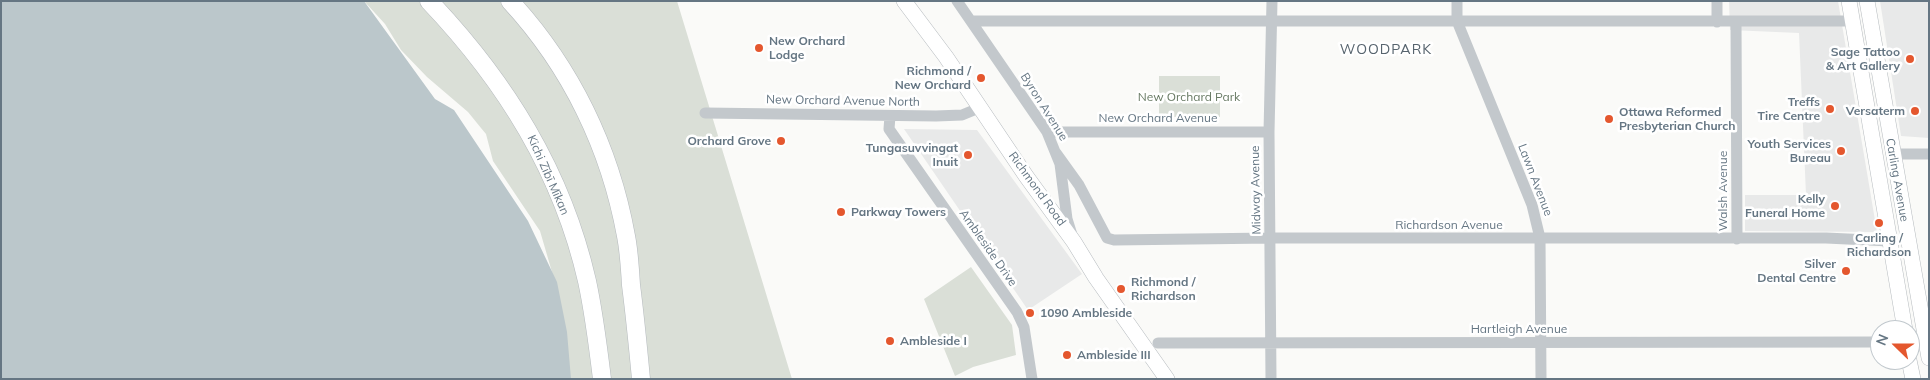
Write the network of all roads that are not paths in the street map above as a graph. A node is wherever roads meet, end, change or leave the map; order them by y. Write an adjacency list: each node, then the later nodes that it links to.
1 (429, 1): 35 (highway, Kichi Zībī Mīkan)
2 (510, 1): 36 (highway)
3 (904, 1): 16 (main road, Richmond Road)
4 (957, 1): 13 (street, Byron Avenue)
5 (1272, 1): 10 (street, Midway Avenue)
6 (1457, 1): 11 (street, Lawn Avenue)
7 (1717, 1): 14 (street)
8 (1849, 1): 12 (main road, Carling Avenue)
9 (1867, 1): 22 (main road, Carling Avenue)
10 (1272, 20): 11 (street); 13 (street); 20 (street, Midway Avenue)
11 (1457, 20): 14 (street); 25 (street, Lawn Avenue)
12 (1852, 21): 15 (street); 27 (main road, Carling Avenue)
13 (971, 22): 19 (street, Byron Avenue)
14 (1717, 22): 15 (street)
15 (1736, 22): 26 (street, Walsh Avenue)
16 (979, 108): 18 (street, New Orchard Avenue North); 28 (main road, Richmond Road)
17 (705, 113): 18 (street, New Orchard Avenue North)
18 (890, 116): 37 (street, Ambleside Drive)
19 (1047, 132): 20 (street, New Orchard Avenue); 21 (street, Byron Avenue)
20 (1269, 132): 24 (street, Midway Avenue)
21 (1056, 153): 24 (street, Richardson Avenue); 28 (street, Byron Avenue)
22 (1893, 154): 23 (street); 34 (main road, Carling Avenue)
23 (1929, 154)
24 (1271, 238): 25 (street, Richardson Avenue); 32 (street, Midway Avenue)
25 (1540, 238): 26 (street, Richardson Avenue); 33 (street, Lawn Avenue)
26 (1737, 239): 27 (street, Richardson Avenue)
27 (1890, 241): 29 (main road, Carling Avenue)
28 (1074, 242): 38 (main road, Richmond Road)
29 (1902, 320)
30 (1870, 342): 33 (street, Hartleigh Avenue)
31 (1158, 343): 32 (street, Hartleigh Avenue)
32 (1271, 343): 33 (street, Hartleigh Avenue); 39 (street, Midway Avenue)
33 (1541, 343): 40 (street, Lawn Avenue)
34 (1929, 358)
35 (602, 379)
36 (641, 379)
37 (1032, 379)
38 (1167, 379)
39 (1271, 379)
40 (1540, 379)

